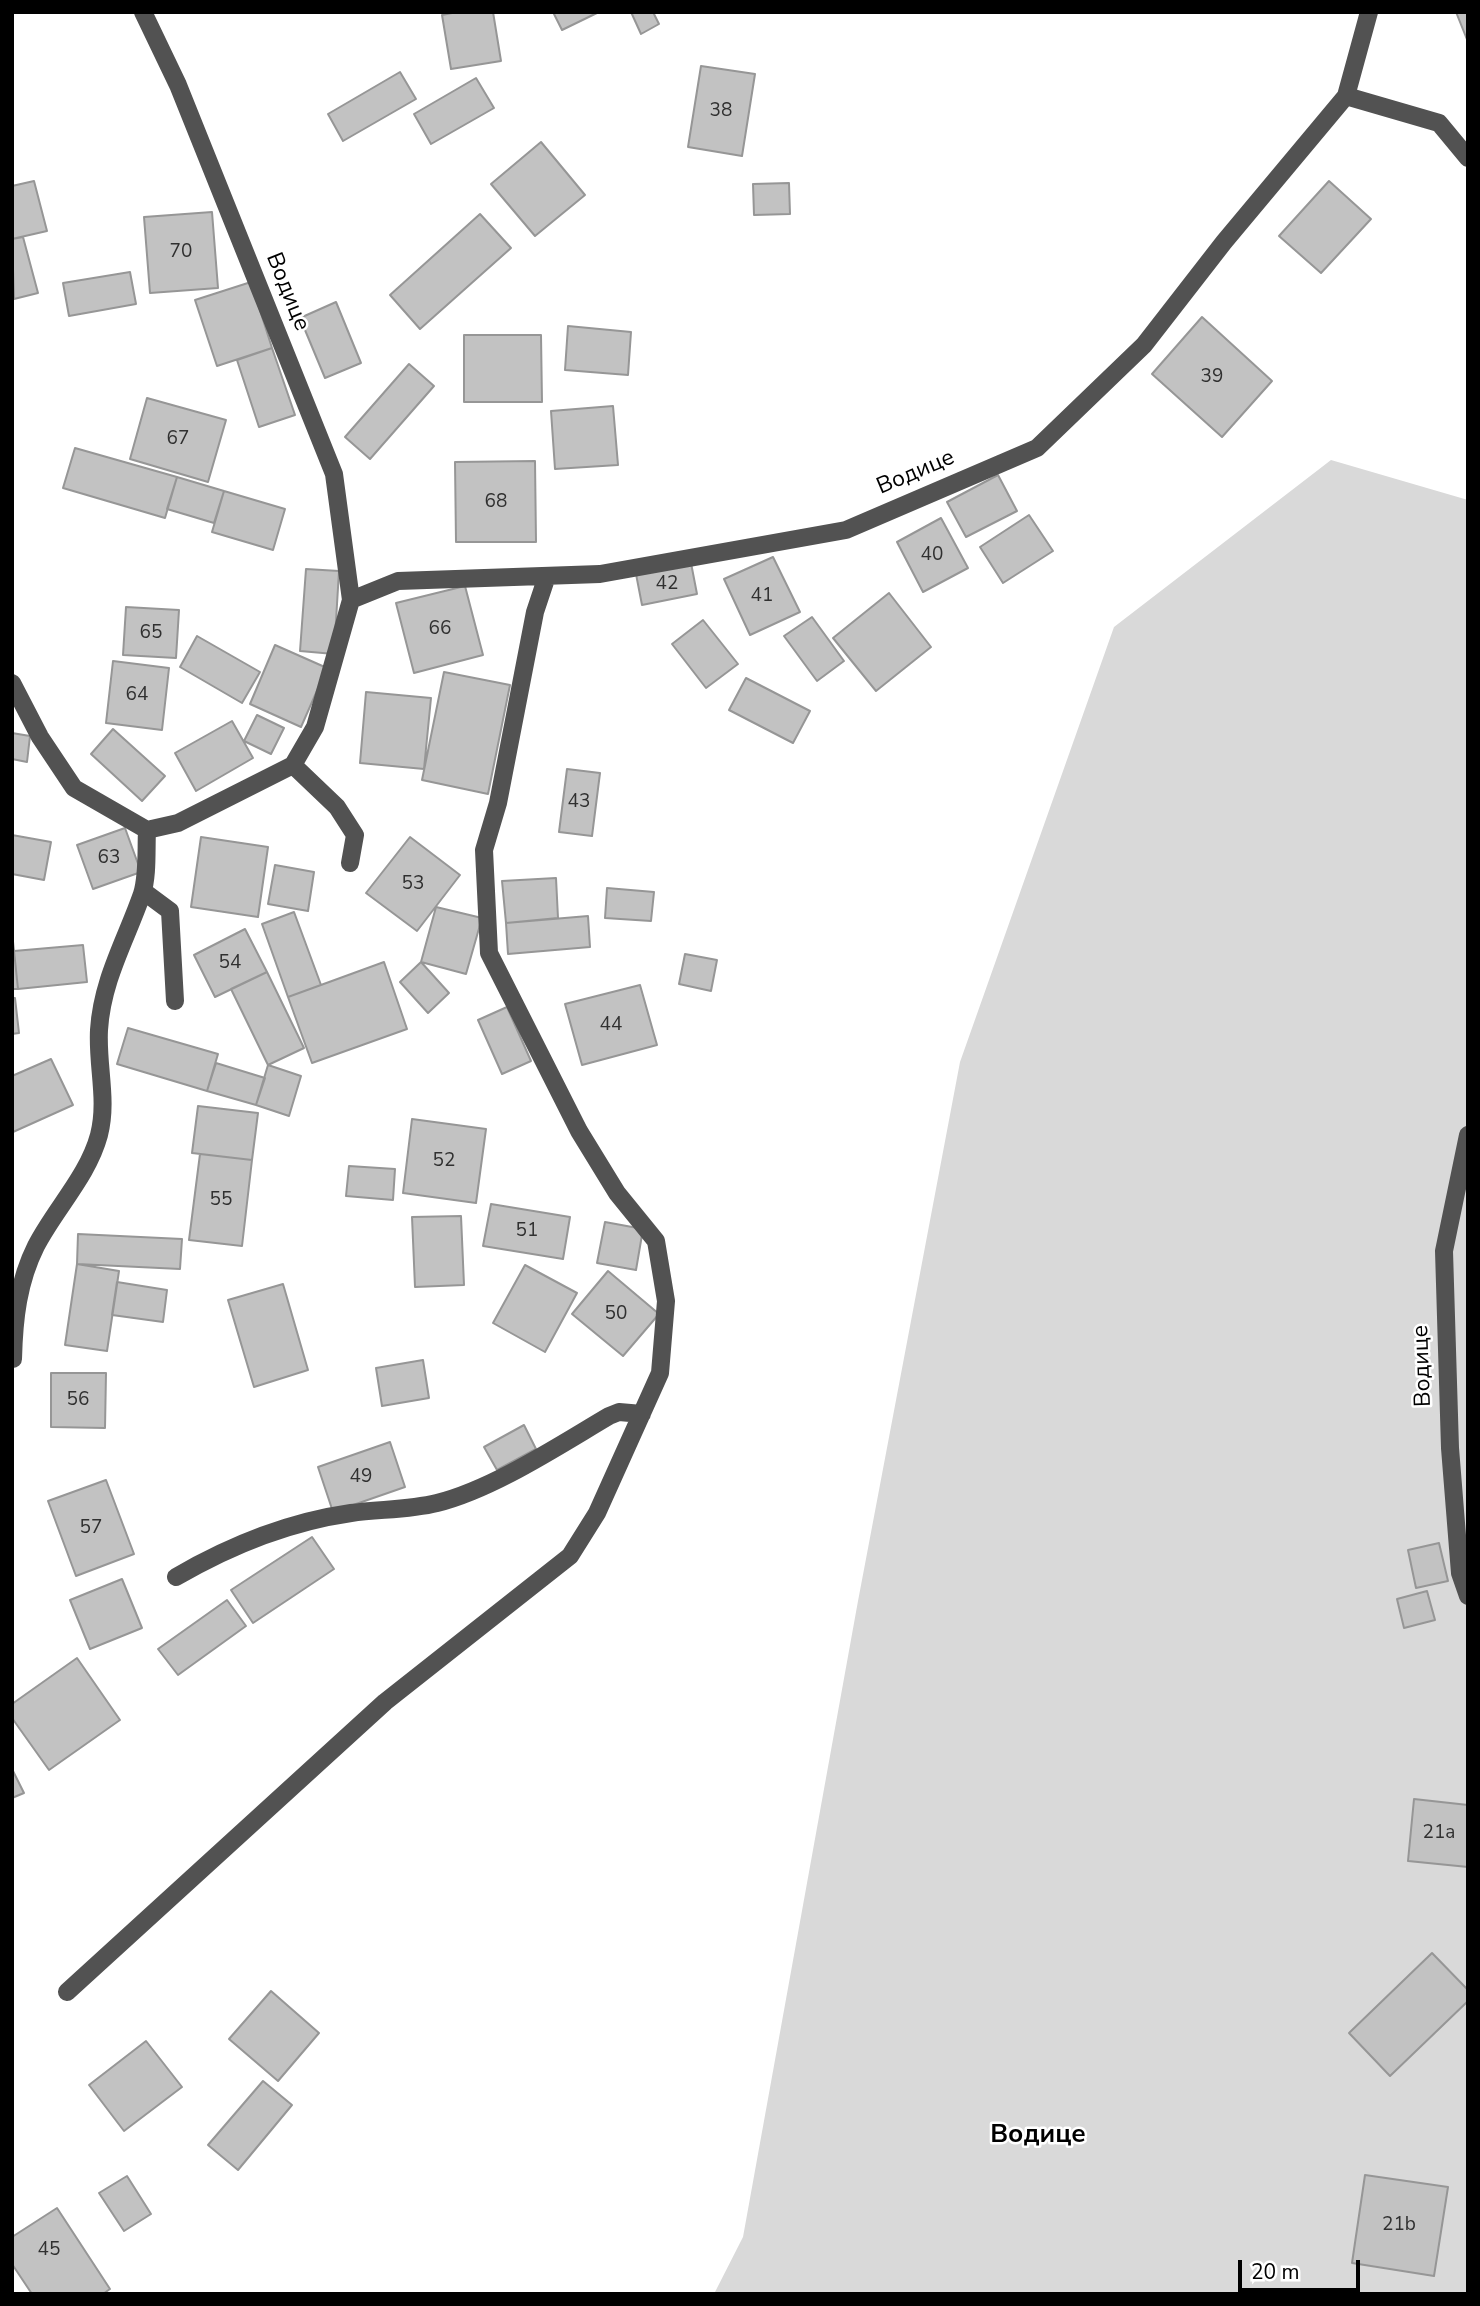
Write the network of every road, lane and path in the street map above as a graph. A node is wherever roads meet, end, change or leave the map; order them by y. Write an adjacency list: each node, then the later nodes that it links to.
1 (143, 12): 6 (street, Водице)
2 (1370, 12): 3 (street, Водице)
3 (1346, 96): 4 (street); 5 (street, Водице)
4 (1468, 158)
5 (547, 576): 6 (street, Водице); 15 (street)
6 (351, 600): 8 (street, Водице)
7 (12, 683): 9 (street)
8 (293, 765): 9 (street); 10 (street)
9 (147, 830): 11 (street)
10 (350, 863)
11 (143, 891): 12 (street); 14 (street)
12 (175, 1001)
13 (1468, 1135): 17 (street, Водице)
14 (13, 1359)
15 (642, 1414): 16 (street); 18 (street)
16 (176, 1577)
17 (1468, 1596)
18 (66, 1992)

